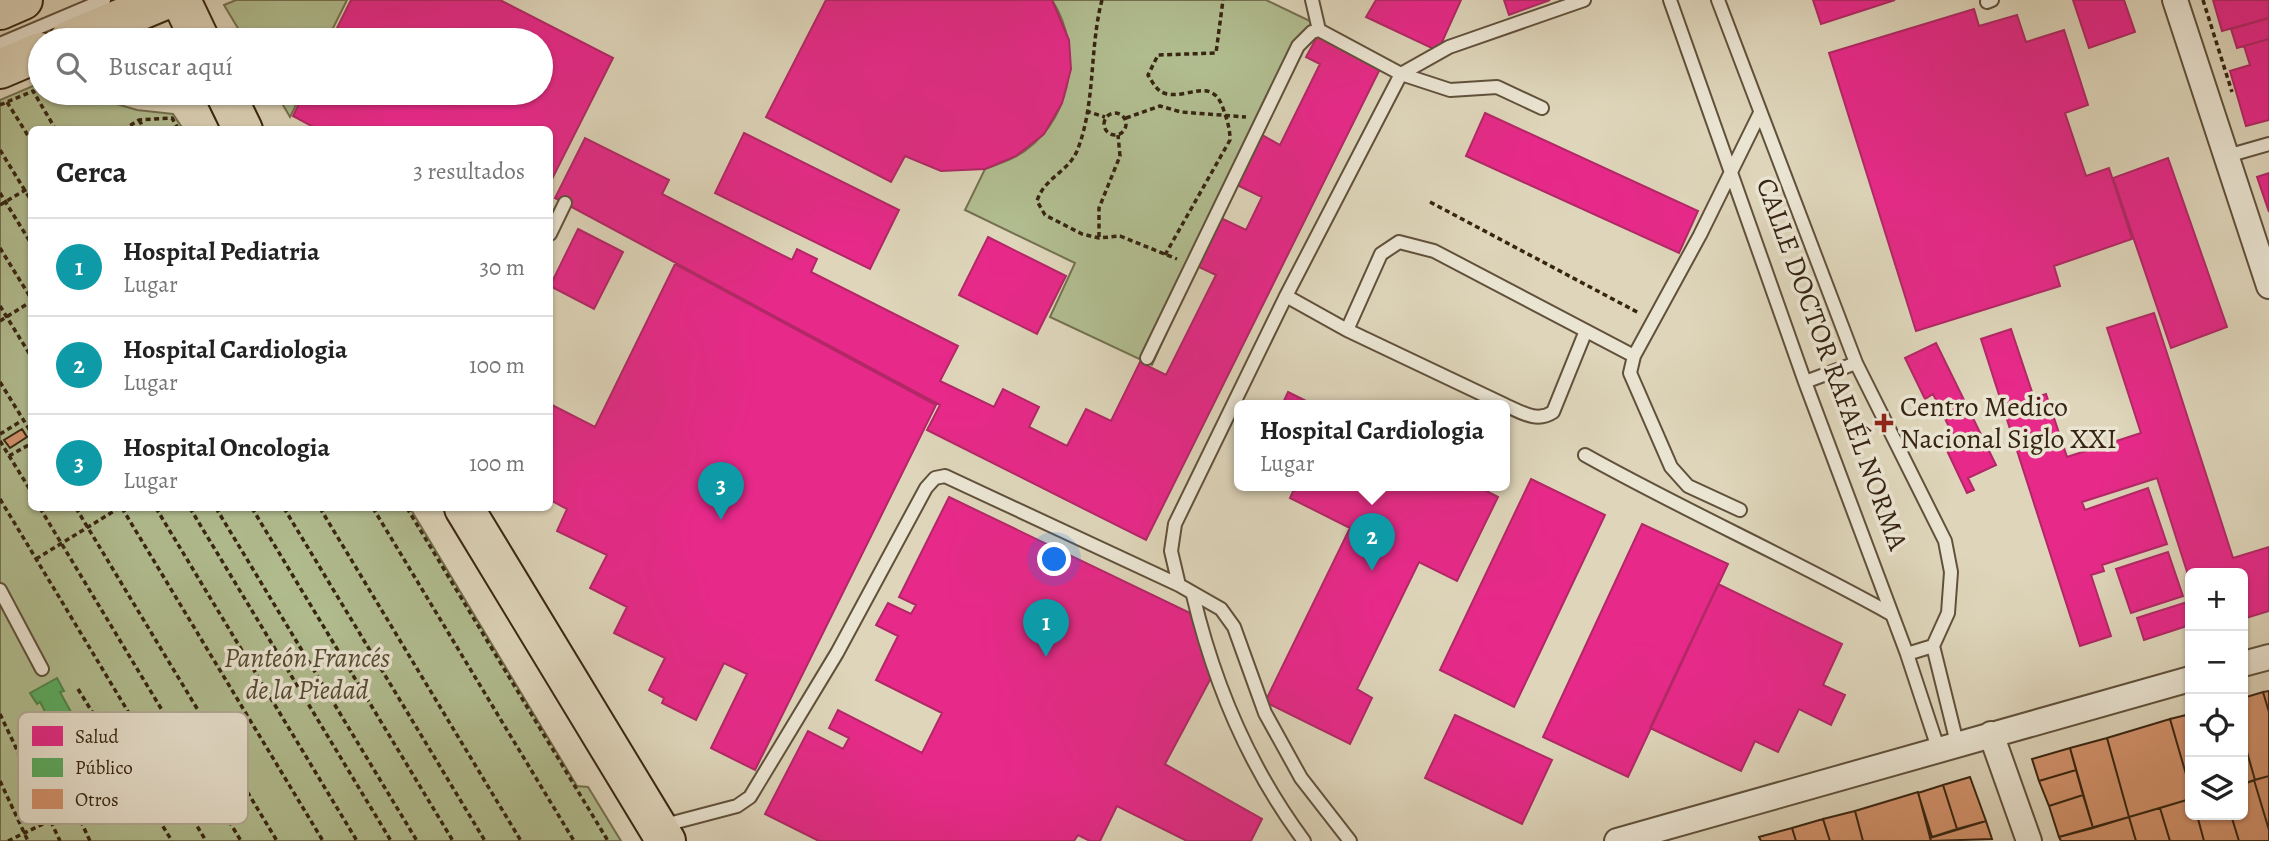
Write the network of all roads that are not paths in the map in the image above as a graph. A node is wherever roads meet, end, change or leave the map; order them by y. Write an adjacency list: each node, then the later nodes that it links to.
1 (23, 0): 10 (main road)
2 (104, 0): 11 (lane)
3 (165, 0): 12 (main road)
4 (181, 0): 13 (main road)
5 (1312, 0): 14 (lane)
6 (1584, 0): 18 (lane)
7 (1670, 0): 26 (lane, CALLE DOCTOR RAFAÉL NORMA)
8 (1718, 0): 22 (lane)
9 (2175, 0): 25 (street)
10 (0, 10)
11 (38, 28)
12 (98, 28)
13 (194, 28)
14 (1319, 30): 18 (lane); 34 (lane)
15 (28, 32): 16 (lane)
16 (0, 44)
17 (28, 63): 19 (main road)
18 (1401, 74): 21 (lane); 30 (lane)
19 (4, 86)
20 (231, 105): 23 (main road)
21 (1542, 108)
22 (1760, 113): 26 (lane); 35 (lane)
23 (241, 126)
24 (2269, 144): 25 (lane)
25 (2227, 156): 29 (street)
26 (1730, 170): 33 (lane); 36 (lane, CALLE DOCTOR RAFAÉL NORMA)
27 (565, 203): 28 (lane)
28 (553, 228)
29 (2269, 286)
30 (1286, 296): 31 (lane); 37 (lane)
31 (1347, 330): 32 (lane); 38 (lane)
32 (1585, 333): 33 (lane); 40 (lane)
33 (1634, 356): 42 (lane)
34 (1147, 358)
35 (1856, 363): 36 (lane); 50 (lane)
36 (1805, 382): 49 (lane, CALLE DOCTOR RAFAÉL NORMA)
37 (1235, 400)
38 (1494, 400)
39 (1234, 403): 46 (lane)
40 (1510, 407)
41 (1585, 455): 43 (lane)
42 (1688, 486): 43 (lane); 44 (lane)
43 (1679, 505): 49 (lane)
44 (1740, 510)
45 (466, 511): 58 (main road)
46 (1179, 585): 48 (lane); 58 (lane)
47 (0, 590): 54 (lane)
48 (1193, 595): 59 (lane); 60 (lane)
49 (1891, 614): 51 (lane, CALLE DOCTOR RAFAÉL NORMA)
50 (1933, 646): 51 (lane); 57 (lane)
51 (1907, 654): 57 (lane, CALLE DOCTOR RAFAÉL NORMA)
52 (2269, 657): 53 (street)
53 (2248, 663)
54 (42, 669)
55 (2185, 680): 56 (street)
56 (1991, 734): 57 (street); 62 (street)
57 (1948, 746): 61 (street)
58 (662, 834)
59 (1304, 841)
60 (1350, 841)
61 (1617, 841)
62 (2029, 841)

